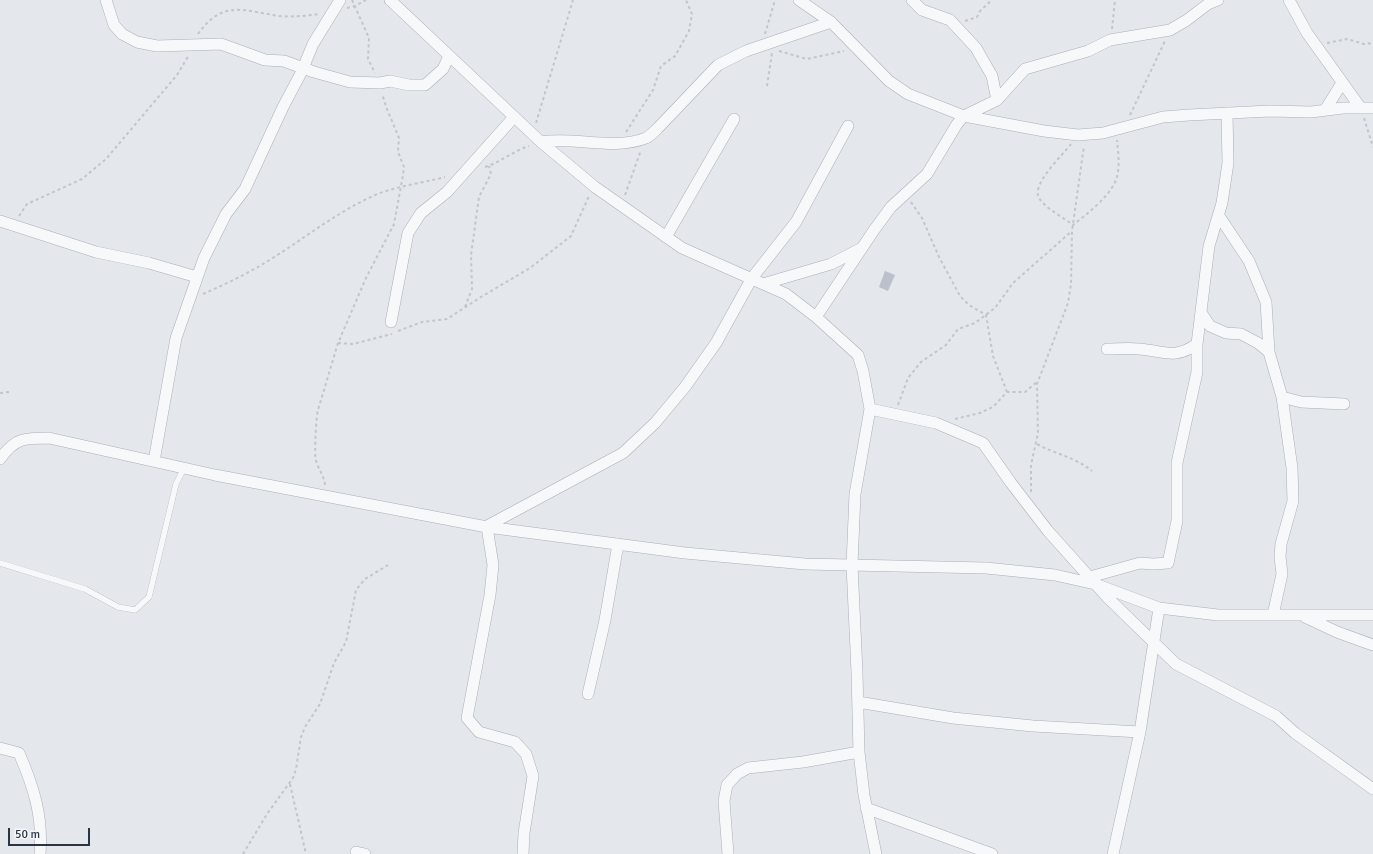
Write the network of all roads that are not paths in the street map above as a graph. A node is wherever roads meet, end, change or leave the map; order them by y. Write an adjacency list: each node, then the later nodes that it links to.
1 (106, 0): 10 (street)
2 (340, 0): 10 (street)
3 (390, 0): 9 (street)
4 (799, 0): 8 (street)
5 (912, 0): 12 (street)
6 (1218, 0): 12 (street)
7 (1289, 0): 11 (street)
8 (831, 22): 17 (street); 21 (street)
9 (449, 56): 10 (street); 18 (street)
10 (303, 68): 26 (street)
11 (1342, 82): 13 (street); 15 (street)
12 (997, 100): 17 (street)
13 (1360, 107): 14 (street); 15 (street)
14 (1373, 108)
15 (1325, 110): 16 (street)
16 (1227, 113): 17 (street); 22 (street)
17 (964, 116): 25 (street)
18 (514, 117): 21 (street); 31 (street)
19 (734, 119): 24 (street)
20 (848, 126): 27 (street)
21 (538, 139): 24 (street)
22 (1218, 216): 29 (street); 34 (street)
23 (0, 221): 26 (street)
24 (666, 238): 27 (street)
25 (860, 248): 28 (street); 30 (street)
26 (197, 277): 39 (street)
27 (752, 278): 28 (street); 41 (street)
28 (763, 284): 30 (street)
29 (1202, 314): 32 (street); 34 (street)
30 (816, 317): 37 (street)
31 (391, 322)
32 (1197, 344): 33 (street); 45 (street)
33 (1107, 349)
34 (1269, 352): 35 (street)
35 (1282, 397): 36 (street); 47 (street)
36 (1344, 404)
37 (870, 409): 44 (street); 45 (street)
38 (0, 459): 39 (street)
39 (154, 461): 40 (street)
40 (184, 468): 41 (street); 43 (lane)
41 (487, 527): 42 (street); 60 (street)
42 (618, 544): 44 (street); 52 (street)
43 (0, 563)
44 (852, 565): 45 (street); 53 (street)
45 (1092, 580): 46 (street); 50 (street)
46 (1158, 608): 47 (street); 50 (street)
47 (1273, 615): 48 (street)
48 (1300, 615): 49 (street); 51 (street)
49 (1373, 615)
50 (1154, 642): 54 (street); 57 (street)
51 (1373, 645)
52 (588, 694)
53 (858, 702): 54 (street); 56 (street)
54 (1140, 732): 64 (street)
55 (0, 748): 59 (street)
56 (859, 752): 58 (street); 61 (street)
57 (1373, 789)
58 (866, 808): 62 (street); 63 (street)
59 (40, 854)
60 (523, 854)
61 (728, 854)
62 (876, 854)
63 (992, 854)
64 (1113, 854)

